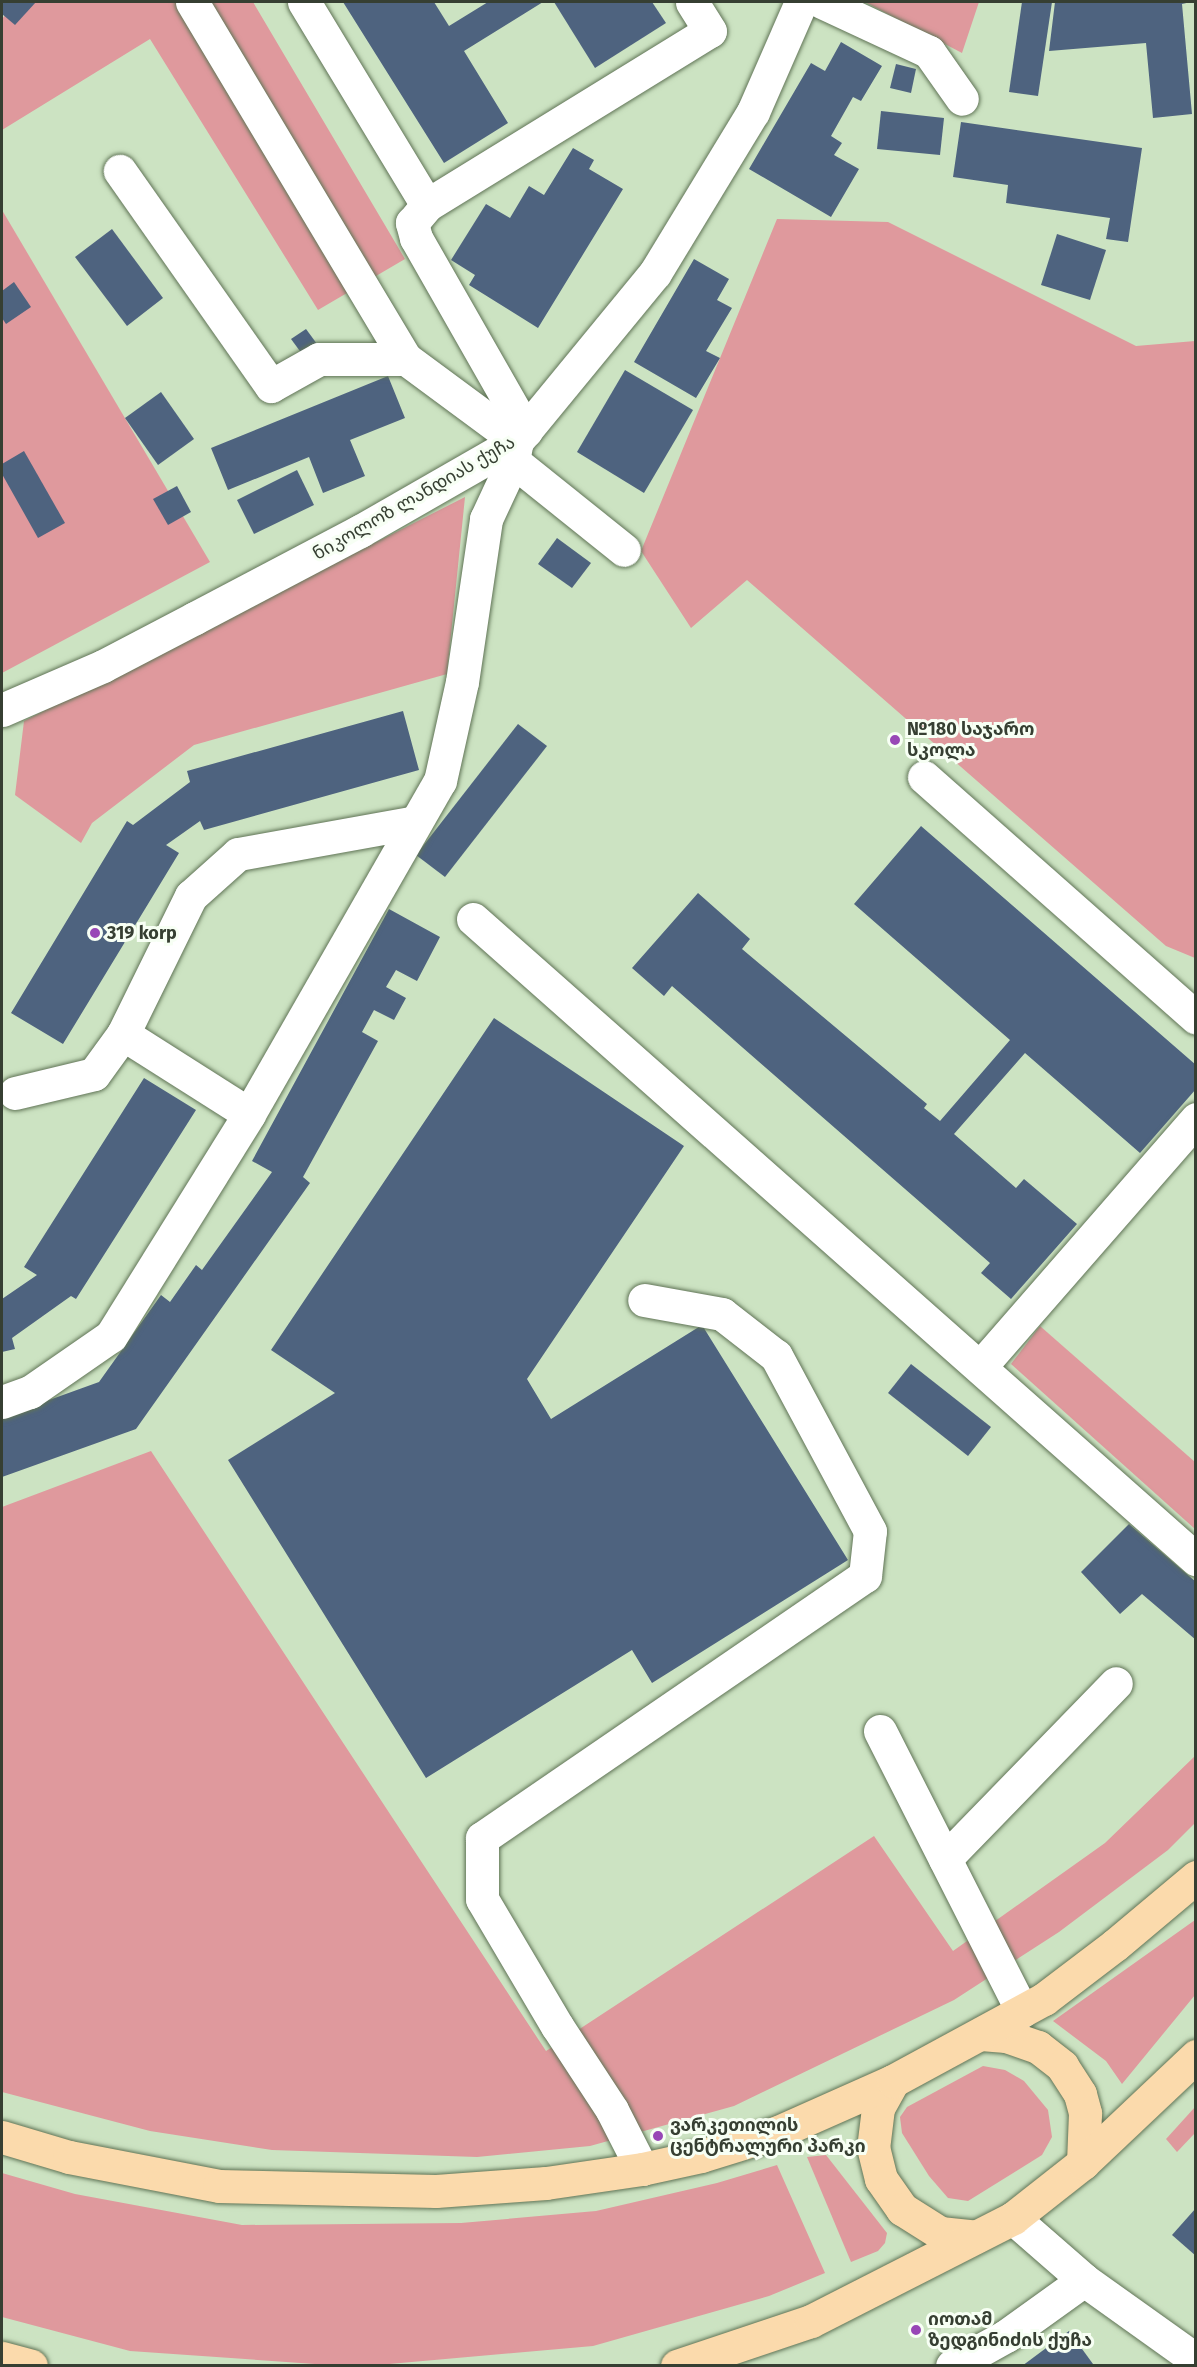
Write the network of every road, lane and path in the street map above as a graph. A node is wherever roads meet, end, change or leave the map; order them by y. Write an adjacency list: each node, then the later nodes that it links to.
1 (192, 2): 9 (street)
2 (304, 2): 8 (street)
3 (692, 2): 8 (street)
4 (801, 2): 10 (street, ნიკოლოზ ლანდიას ქუჩა)
5 (822, 2): 6 (street)
6 (962, 99)
7 (120, 171): 9 (street)
8 (427, 205): 10 (street)
9 (406, 359): 10 (street)
10 (519, 444): 11 (street); 12 (street, ნიკოლოზ ლანდიას ქუჩა); 14 (street)
11 (624, 550)
12 (2, 710)
13 (924, 777): 16 (street)
14 (415, 822): 17 (street); 19 (street)
15 (473, 919): 22 (street)
16 (1196, 1018)
17 (123, 1034): 18 (street); 19 (street)
18 (6, 1095)
19 (249, 1114): 23 (street)
20 (1196, 1119): 22 (street)
21 (644, 1300): 35 (street)
22 (980, 1367): 24 (street)
23 (2, 1402)
24 (1196, 1559)
25 (1116, 1683): 27 (street)
26 (880, 1731): 27 (street)
27 (945, 1859): 29 (street)
28 (1196, 1877): 29 (main road)
29 (1022, 2011): 30 (main road)
30 (981, 2034): 32 (main road); 34 (main road)
31 (1196, 2056): 34 (main road)
32 (893, 2080): 35 (main road); 37 (main road)
33 (2, 2137): 35 (main road)
34 (1083, 2163): 36 (main road)
35 (642, 2169)
36 (1013, 2218): 37 (main road); 38 (street)
37 (976, 2237): 42 (main road)
38 (1084, 2280): 40 (street); 43 (street)
39 (2, 2358): 41 (main road)
40 (1191, 2361)
41 (31, 2366)
42 (677, 2366)
43 (952, 2366)

